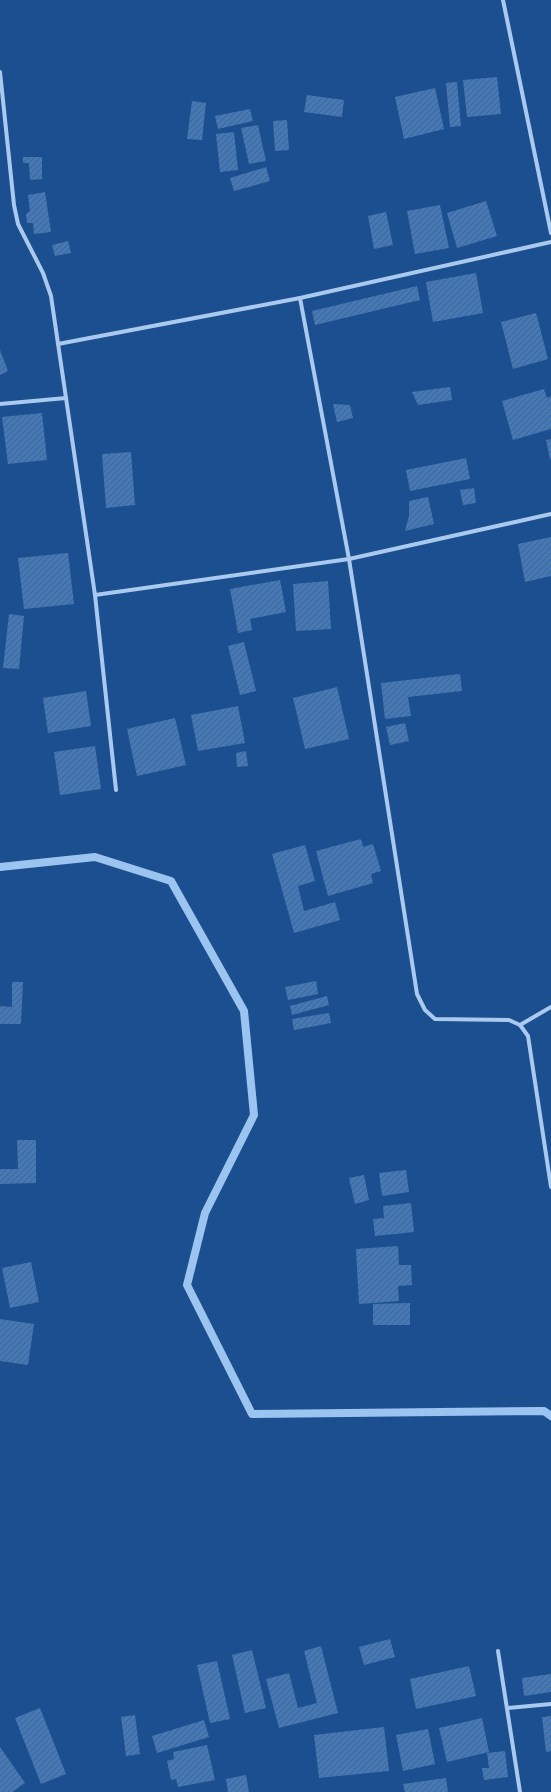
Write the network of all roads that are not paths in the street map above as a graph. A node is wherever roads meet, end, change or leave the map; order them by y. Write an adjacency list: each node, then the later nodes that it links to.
1 (503, 0): 3 (street)
2 (0, 72): 6 (street)
3 (551, 233)
4 (551, 242): 5 (street)
5 (300, 298): 6 (street); 10 (street)
6 (58, 344): 7 (street)
7 (66, 398): 8 (street); 11 (street)
8 (0, 404)
9 (551, 514): 10 (street)
10 (349, 559): 11 (street); 14 (street)
11 (95, 596): 12 (street)
12 (116, 790)
13 (551, 1007): 14 (street)
14 (520, 1025): 15 (street)
15 (551, 1187)
16 (498, 1651): 18 (street)
17 (551, 1704): 18 (street)
18 (507, 1708): 19 (street)
19 (520, 1792)

